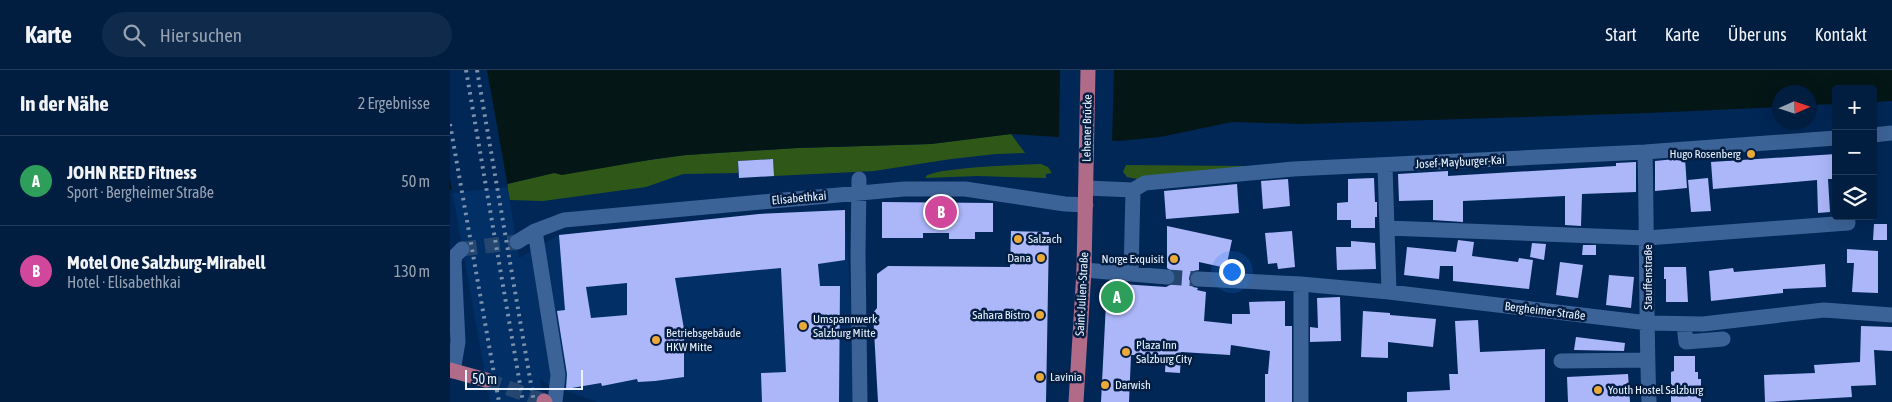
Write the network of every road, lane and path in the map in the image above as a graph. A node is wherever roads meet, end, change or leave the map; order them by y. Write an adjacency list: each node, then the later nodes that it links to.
1 (1088, 70): 8 (main road, Lehener Brücke)
2 (1892, 133): 3 (street)
3 (1877, 135)
4 (1832, 138): 5 (street, Josef-Mayburger-Kai)
5 (1644, 152): 6 (street, Josef-Mayburger-Kai); 14 (street, Stauffenstraße)
6 (1385, 166): 9 (street, Josef-Mayburger-Kai); 12 (street)
7 (859, 186): 10 (street, Elisabethkai); 13 (street, Elisabethkai); 32 (street)
8 (1086, 187): 9 (street, Josef-Mayburger-Kai); 10 (main road, Saint-Julien-Straße)
9 (1132, 190): 18 (street)
10 (1086, 205): 17 (main road, Saint-Julien-Straße)
11 (1848, 223): 14 (street)
12 (1387, 228): 14 (street); 22 (street)
13 (535, 231): 15 (street, Elisabethkai); 31 (street)
14 (1648, 238): 24 (street, Stauffenstraße)
15 (517, 242)
16 (457, 248): 29 (street)
17 (1084, 270): 18 (street); 33 (main road, Saint-Julien-Straße)
18 (1132, 274): 19 (street)
19 (1167, 277)
20 (1198, 278): 21 (street, Bergheimer Straße)
21 (1301, 284): 22 (street, Bergheimer Straße); 34 (street)
22 (1389, 292): 24 (street, Bergheimer Straße)
23 (1892, 315): 25 (street, Bergheimer Straße)
24 (1648, 324): 25 (street, Bergheimer Straße); 27 (street, Stauffenstraße)
25 (1684, 325): 26 (street)
26 (1723, 339)
27 (1647, 360): 28 (street); 35 (street, Stauffenstraße)
28 (1561, 361)
29 (452, 370): 30 (main road)
30 (486, 380)
31 (554, 402)
32 (860, 402)
33 (1076, 402)
34 (1301, 402)
35 (1649, 402)

